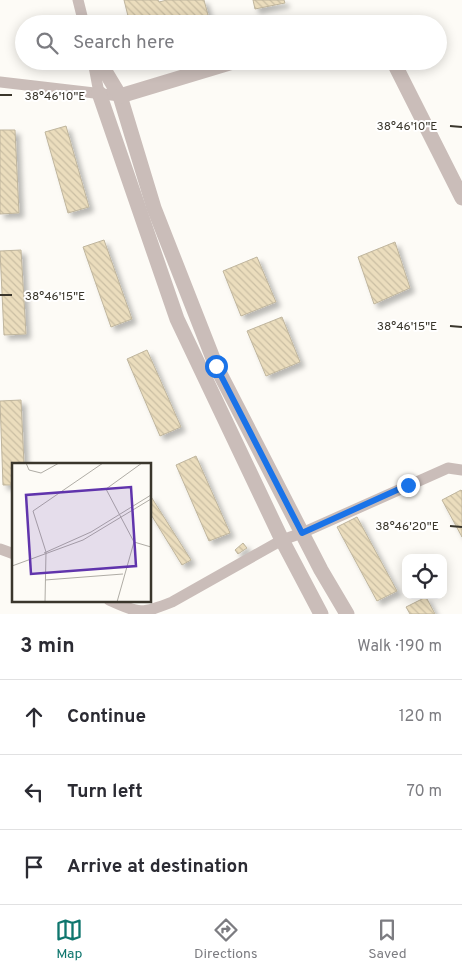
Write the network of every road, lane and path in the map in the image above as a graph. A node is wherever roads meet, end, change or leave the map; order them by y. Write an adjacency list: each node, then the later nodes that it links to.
1 (78, 0): 2 (street)
2 (82, 15)
3 (95, 70): 8 (street)
4 (104, 70): 9 (street)
5 (206, 70): 9 (street)
6 (398, 70): 10 (street)
7 (0, 82): 8 (street)
8 (99, 93): 9 (street); 13 (street)
9 (120, 96): 12 (street)
10 (462, 198)
11 (462, 470): 12 (street)
12 (302, 533): 13 (street); 19 (street)
13 (282, 540): 17 (street); 18 (street)
14 (0, 549): 15 (street)
15 (12, 553)
16 (114, 602): 17 (street)
17 (142, 613)
18 (321, 614)
19 (347, 614)

